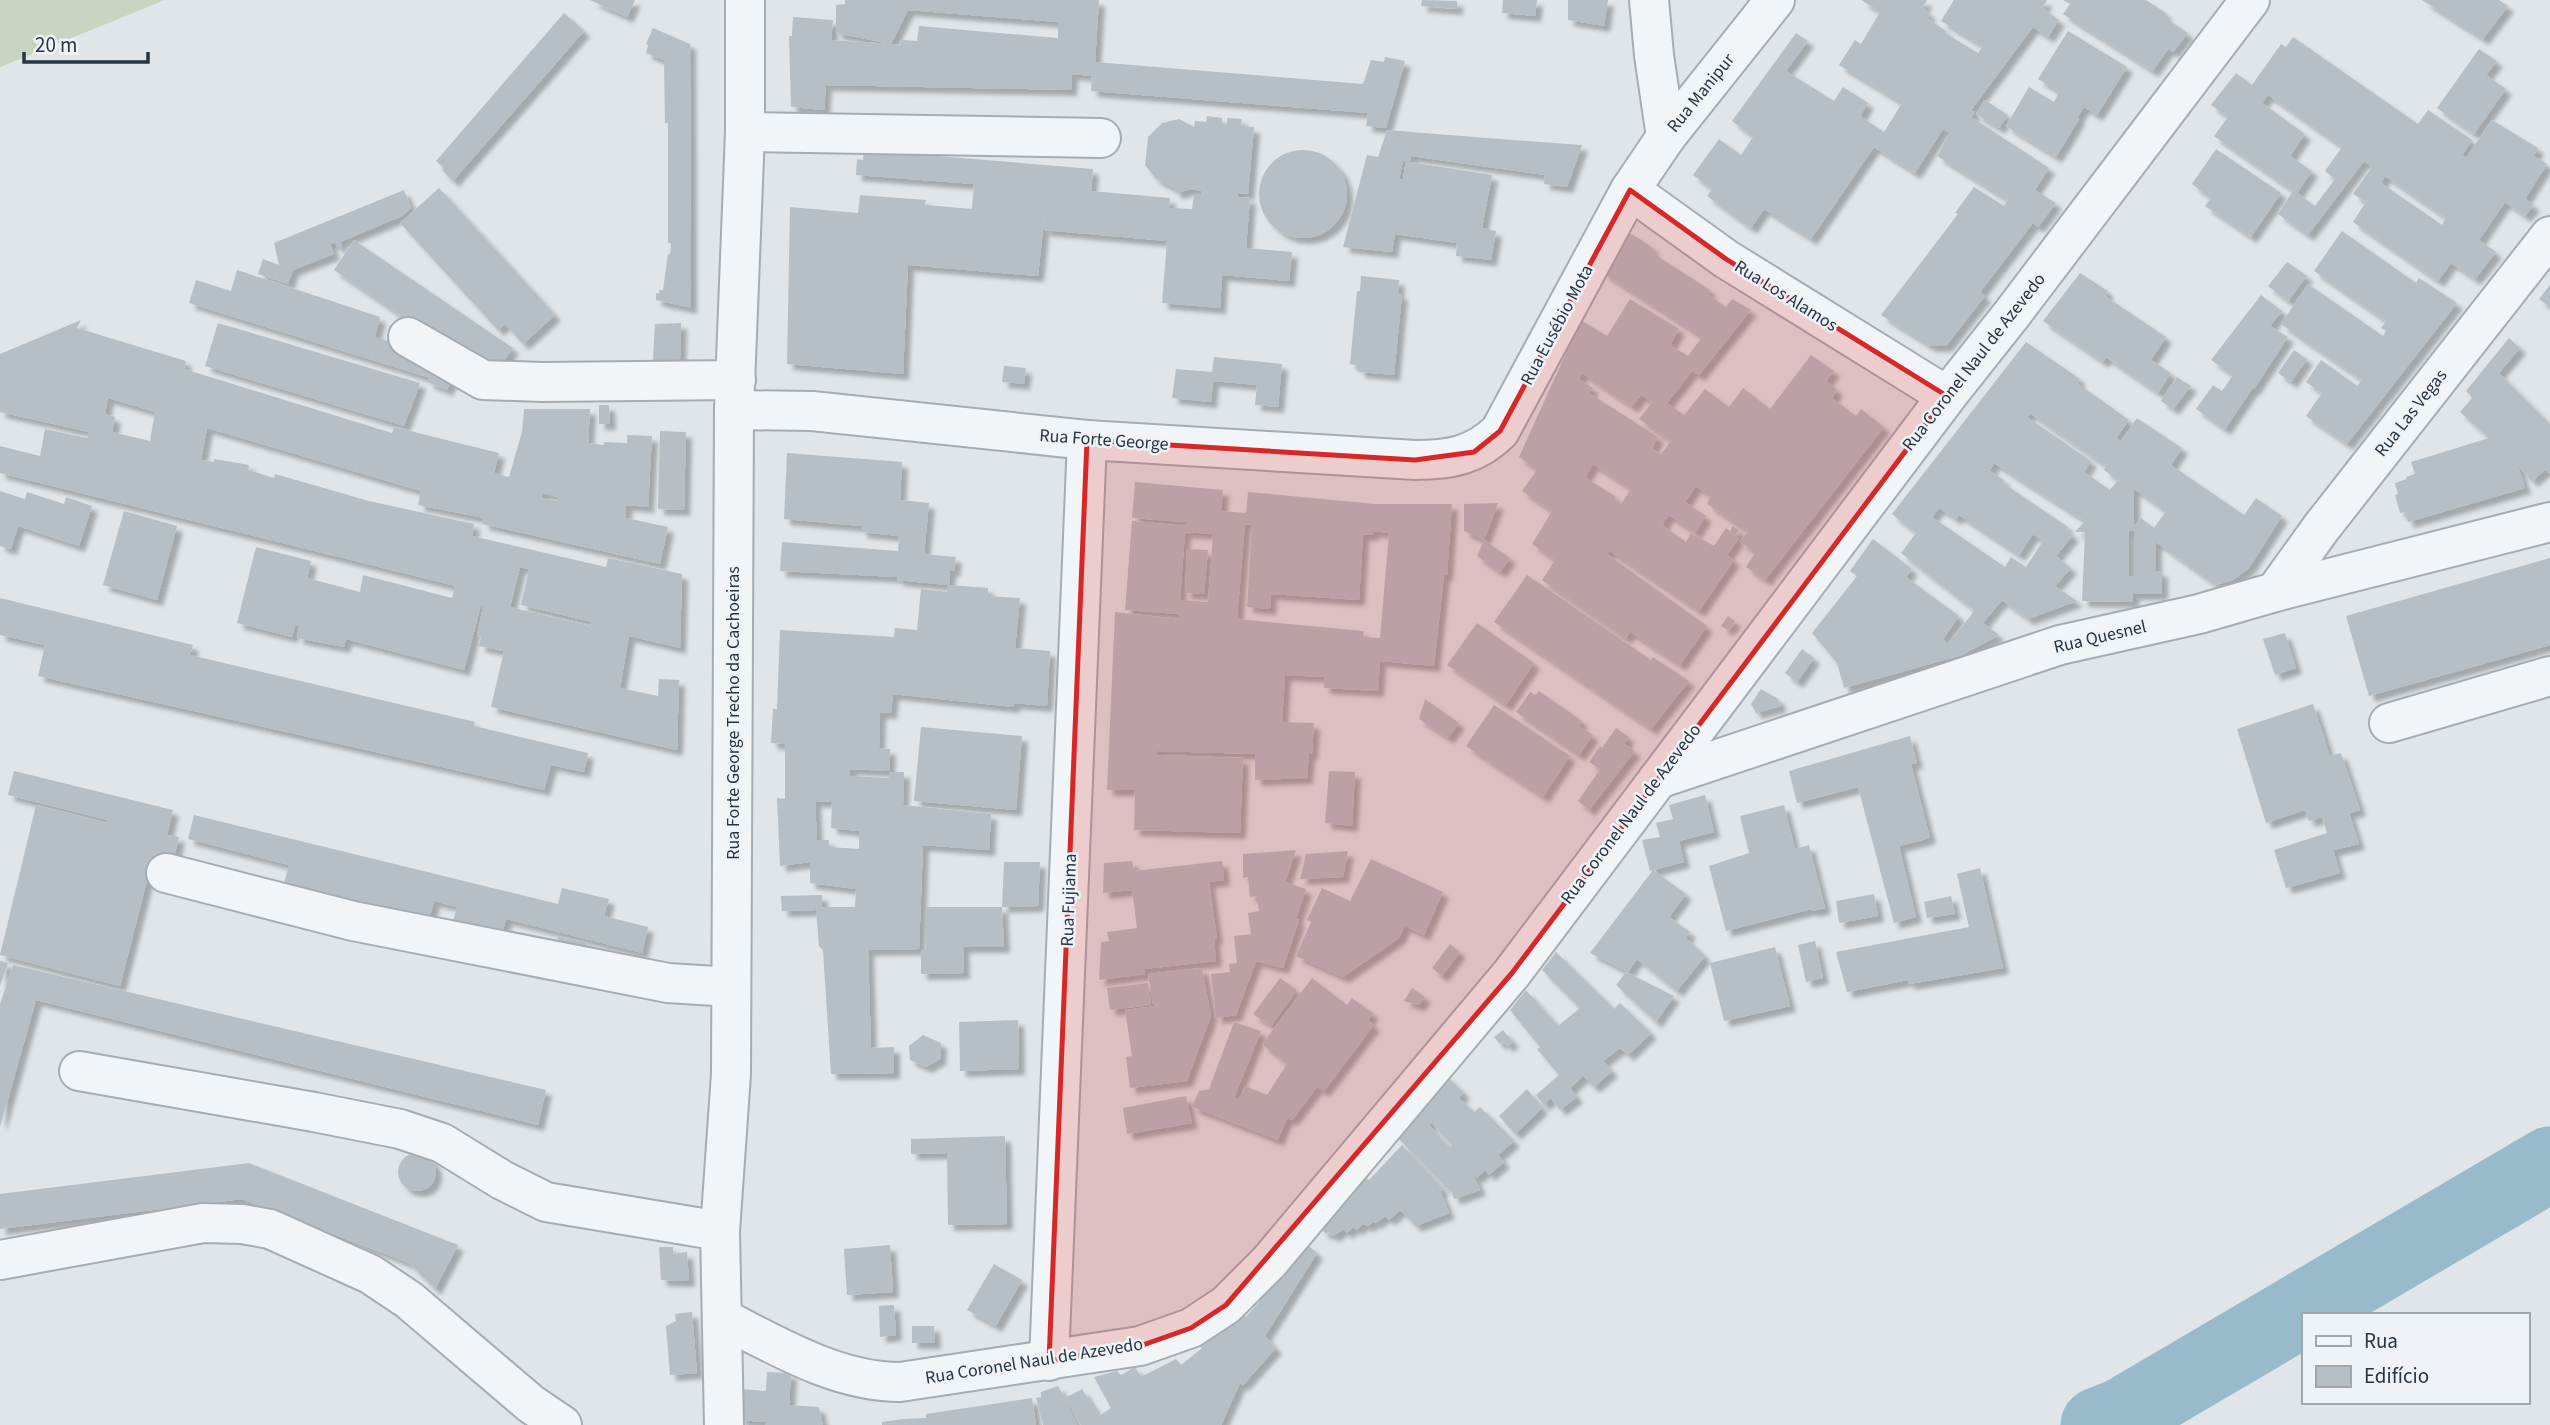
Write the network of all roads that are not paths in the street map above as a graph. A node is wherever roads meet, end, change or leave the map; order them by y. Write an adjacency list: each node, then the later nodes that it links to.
1 (745, 0): 5 (street, Rua Forte George Trecho da Cachoeiras)
2 (1649, 0): 6 (street)
3 (1775, 0): 6 (street, Rua Manipur)
4 (2250, 0): 12 (street, Rua Coronel Naul de Azevedo)
5 (745, 132): 7 (street); 11 (street, Rua Forte George Trecho da Cachoeiras)
6 (1666, 136): 8 (street, Rua Manipur)
7 (1101, 138)
8 (1630, 190): 12 (street, Rua Los Alamos); 14 (street, Rua Eusébio Mota)
9 (2550, 236): 16 (street, Rua Las Vegas)
10 (408, 337): 11 (street, Rua Forte George)
11 (735, 395): 13 (street, Rua Forte George); 21 (street, Rua Forte George Trecho da Cachoeiras)
12 (1947, 396): 19 (street, Rua Coronel Naul de Azevedo)
13 (1087, 440): 14 (street, Rua Forte George); 26 (street, Rua Fujiama)
14 (1474, 452)
15 (2550, 522): 16 (street, Rua Quesnel)
16 (2275, 592): 19 (street, Rua Quesnel)
17 (2550, 676): 18 (street)
18 (2389, 723)
19 (1658, 779): 26 (street, Rua Coronel Naul de Azevedo)
20 (166, 873): 21 (street)
21 (731, 987): 23 (street, Rua Forte George Trecho da Cachoeiras)
22 (79, 1071): 23 (street)
23 (720, 1231): 25 (street, Rua Forte George Trecho da Cachoeiras)
24 (0, 1259): 27 (street)
25 (722, 1318): 26 (street, Rua Coronel Naul de Azevedo); 28 (street, Rua Forte George Trecho da Cachoeiras)
26 (1049, 1361)
27 (562, 1425)
28 (724, 1425)

